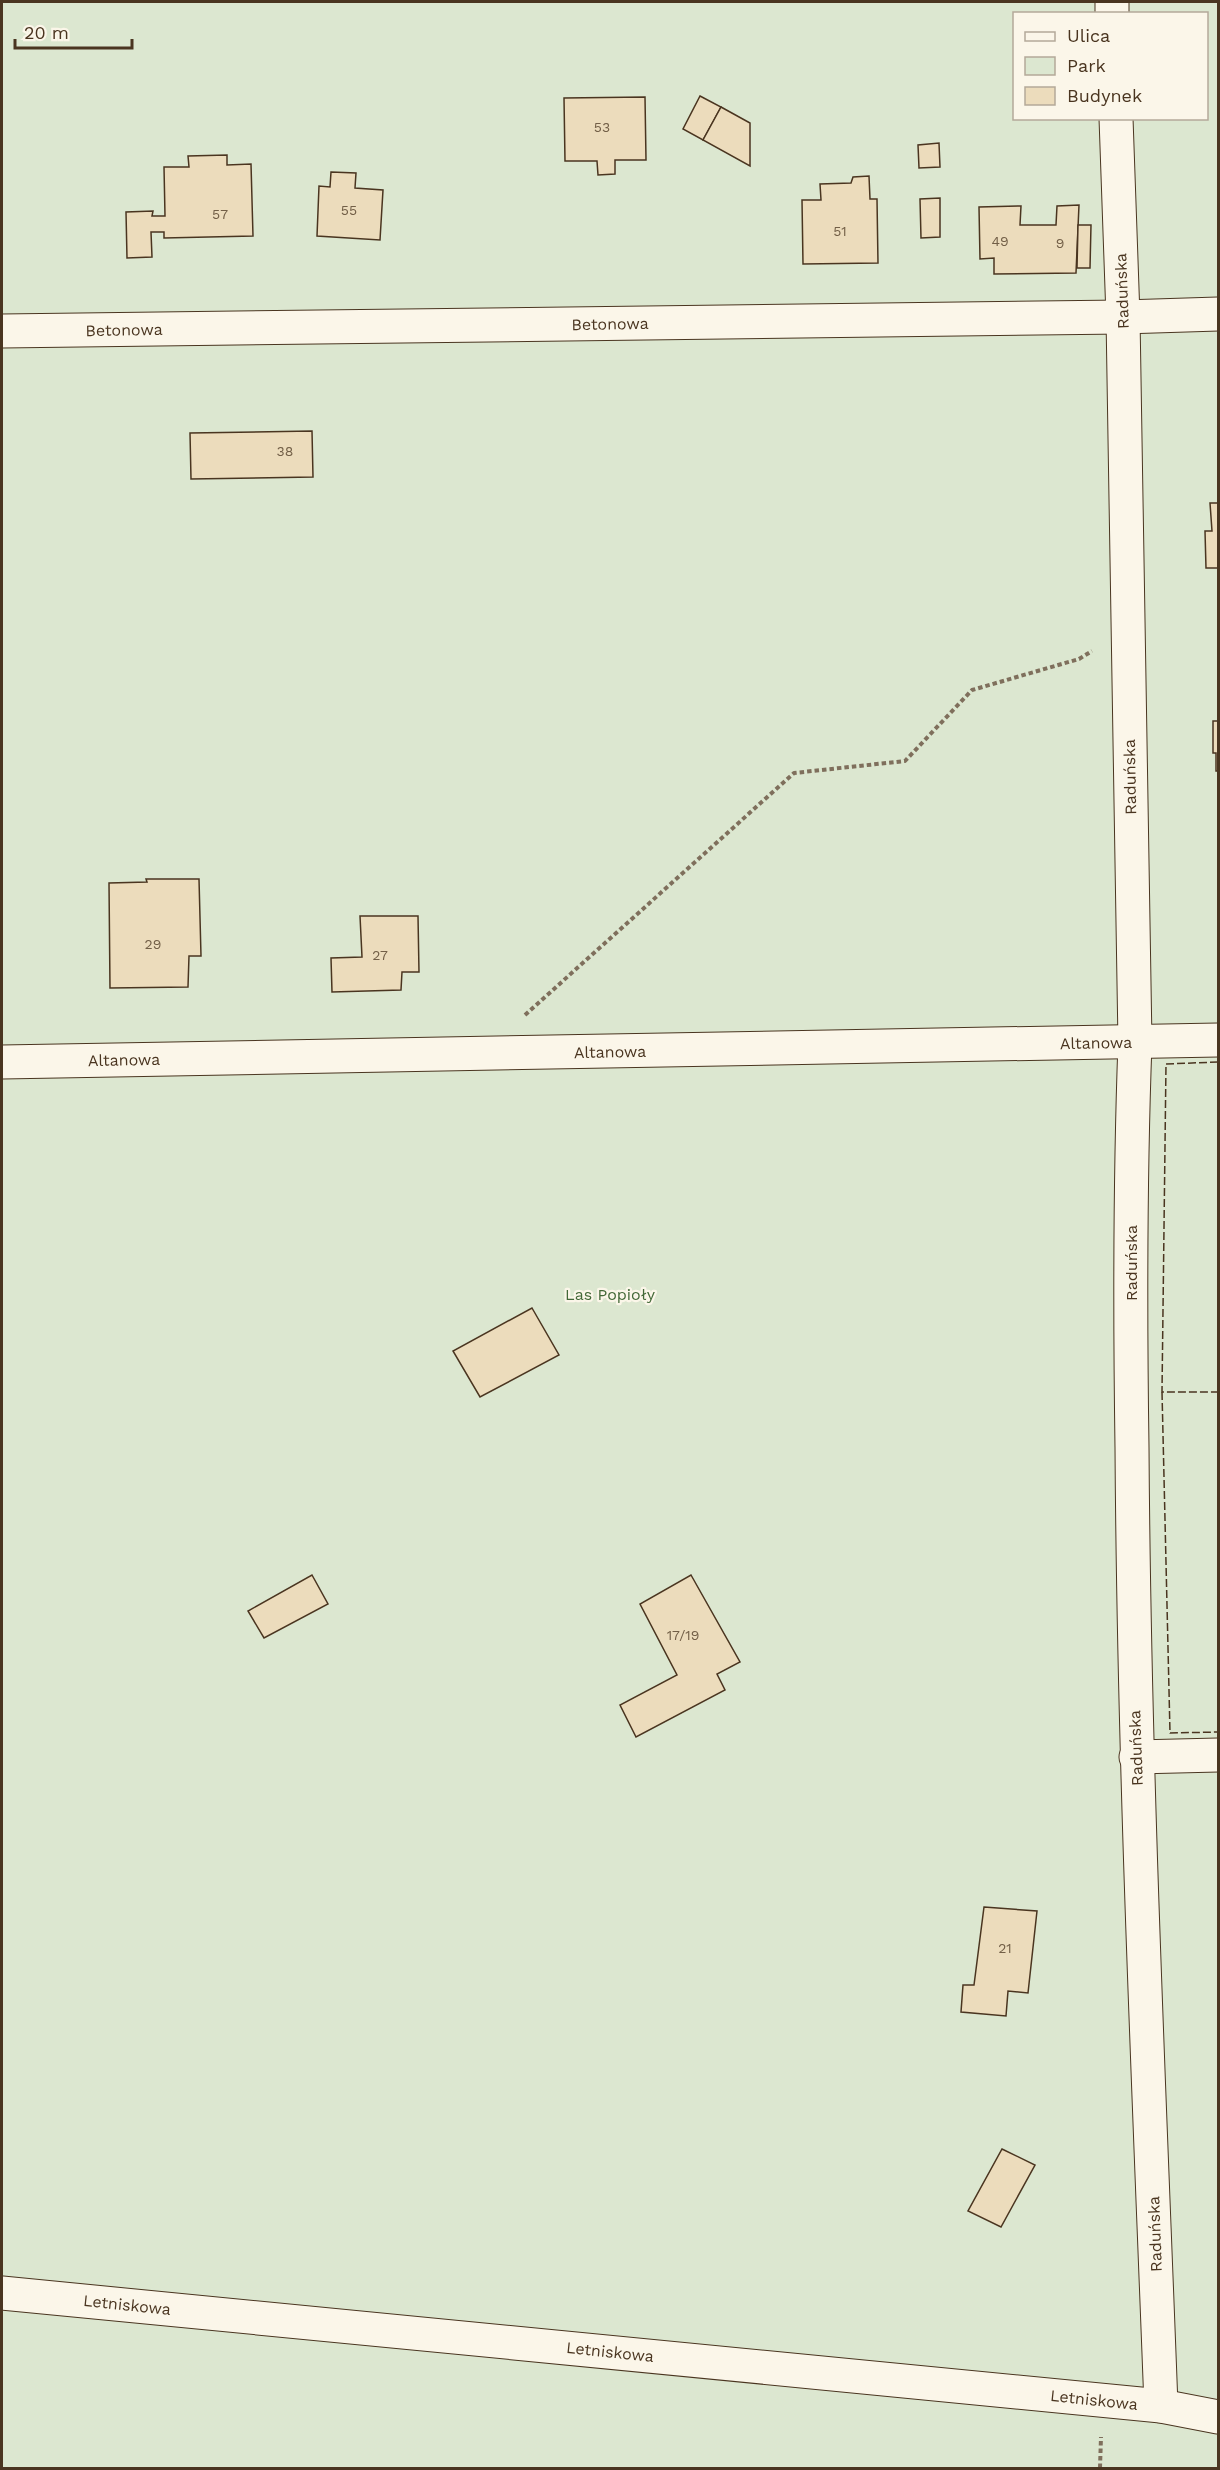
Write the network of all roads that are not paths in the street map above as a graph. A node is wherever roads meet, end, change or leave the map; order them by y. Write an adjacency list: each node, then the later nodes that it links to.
1 (1116, 120): 3 (street, Raduńska)
2 (1218, 314): 3 (street, Betonowa)
3 (1123, 317): 4 (street, Betonowa); 6 (street, Raduńska)
4 (2, 331)
5 (1218, 1040): 6 (street, Altanowa)
6 (1135, 1043): 7 (street, Altanowa); 9 (street, Raduńska)
7 (2, 1062)
8 (1218, 1755): 9 (street)
9 (1136, 1757): 11 (street, Raduńska)
10 (2, 2293): 11 (street, Letniskowa)
11 (1161, 2406): 12 (street, Letniskowa)
12 (1218, 2417)

